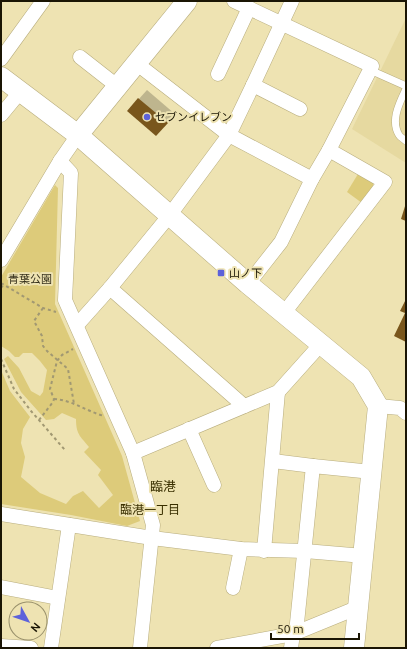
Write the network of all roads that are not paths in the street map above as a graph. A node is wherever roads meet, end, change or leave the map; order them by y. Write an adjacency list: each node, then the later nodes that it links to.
1 (43, 1): 8 (street)
2 (186, 1): 9 (street)
3 (234, 1): 5 (street)
4 (292, 1): 6 (street)
5 (249, 8): 6 (street); 11 (street)
6 (281, 23): 10 (street); 14 (street)
7 (80, 57): 13 (street)
8 (1, 59)
9 (136, 63): 13 (street); 20 (street)
10 (370, 70): 15 (lane); 23 (street)
11 (218, 74)
12 (1, 77): 16 (street)
13 (117, 86): 19 (street)
14 (253, 86): 17 (street); 20 (street)
15 (406, 87): 21 (lane)
16 (20, 92): 18 (street); 19 (street)
17 (300, 109)
18 (1, 115)
19 (78, 135): 24 (street); 26 (street)
20 (229, 135): 25 (street); 26 (street)
21 (402, 136): 22 (lane)
22 (406, 141)
23 (329, 150): 25 (street); 30 (street)
24 (60, 161): 27 (street); 31 (street)
25 (312, 179): 28 (street)
26 (169, 216): 28 (street); 29 (street)
27 (1, 260)
28 (248, 284): 30 (street)
29 (110, 288): 31 (street); 34 (street)
30 (284, 313): 32 (street)
31 (75, 321): 38 (street)
32 (321, 344): 33 (street); 35 (street)
33 (278, 392): 34 (street); 39 (street)
34 (244, 406): 37 (street)
35 (378, 406): 36 (street); 41 (street)
36 (406, 413)
37 (189, 429): 38 (street); 42 (street)
38 (133, 453): 45 (street)
39 (273, 461): 40 (street); 47 (street)
40 (313, 466): 41 (street); 48 (street)
41 (372, 472): 49 (street)
42 (214, 485)
43 (1, 514): 44 (street)
44 (69, 525): 45 (street); 52 (street)
45 (152, 538): 46 (street); 59 (street)
46 (241, 549): 47 (street); 51 (street)
47 (264, 550): 48 (street)
48 (305, 551): 49 (street); 54 (street)
49 (364, 556): 53 (street)
50 (1, 587): 52 (street)
51 (233, 588)
52 (58, 598): 58 (street)
53 (359, 607): 54 (street); 62 (street)
54 (295, 633): 56 (street); 61 (street)
55 (1, 646): 57 (street)
56 (244, 646): 60 (street)
57 (31, 648)
58 (51, 648)
59 (140, 648)
60 (217, 648)
61 (291, 648)
62 (354, 648)

